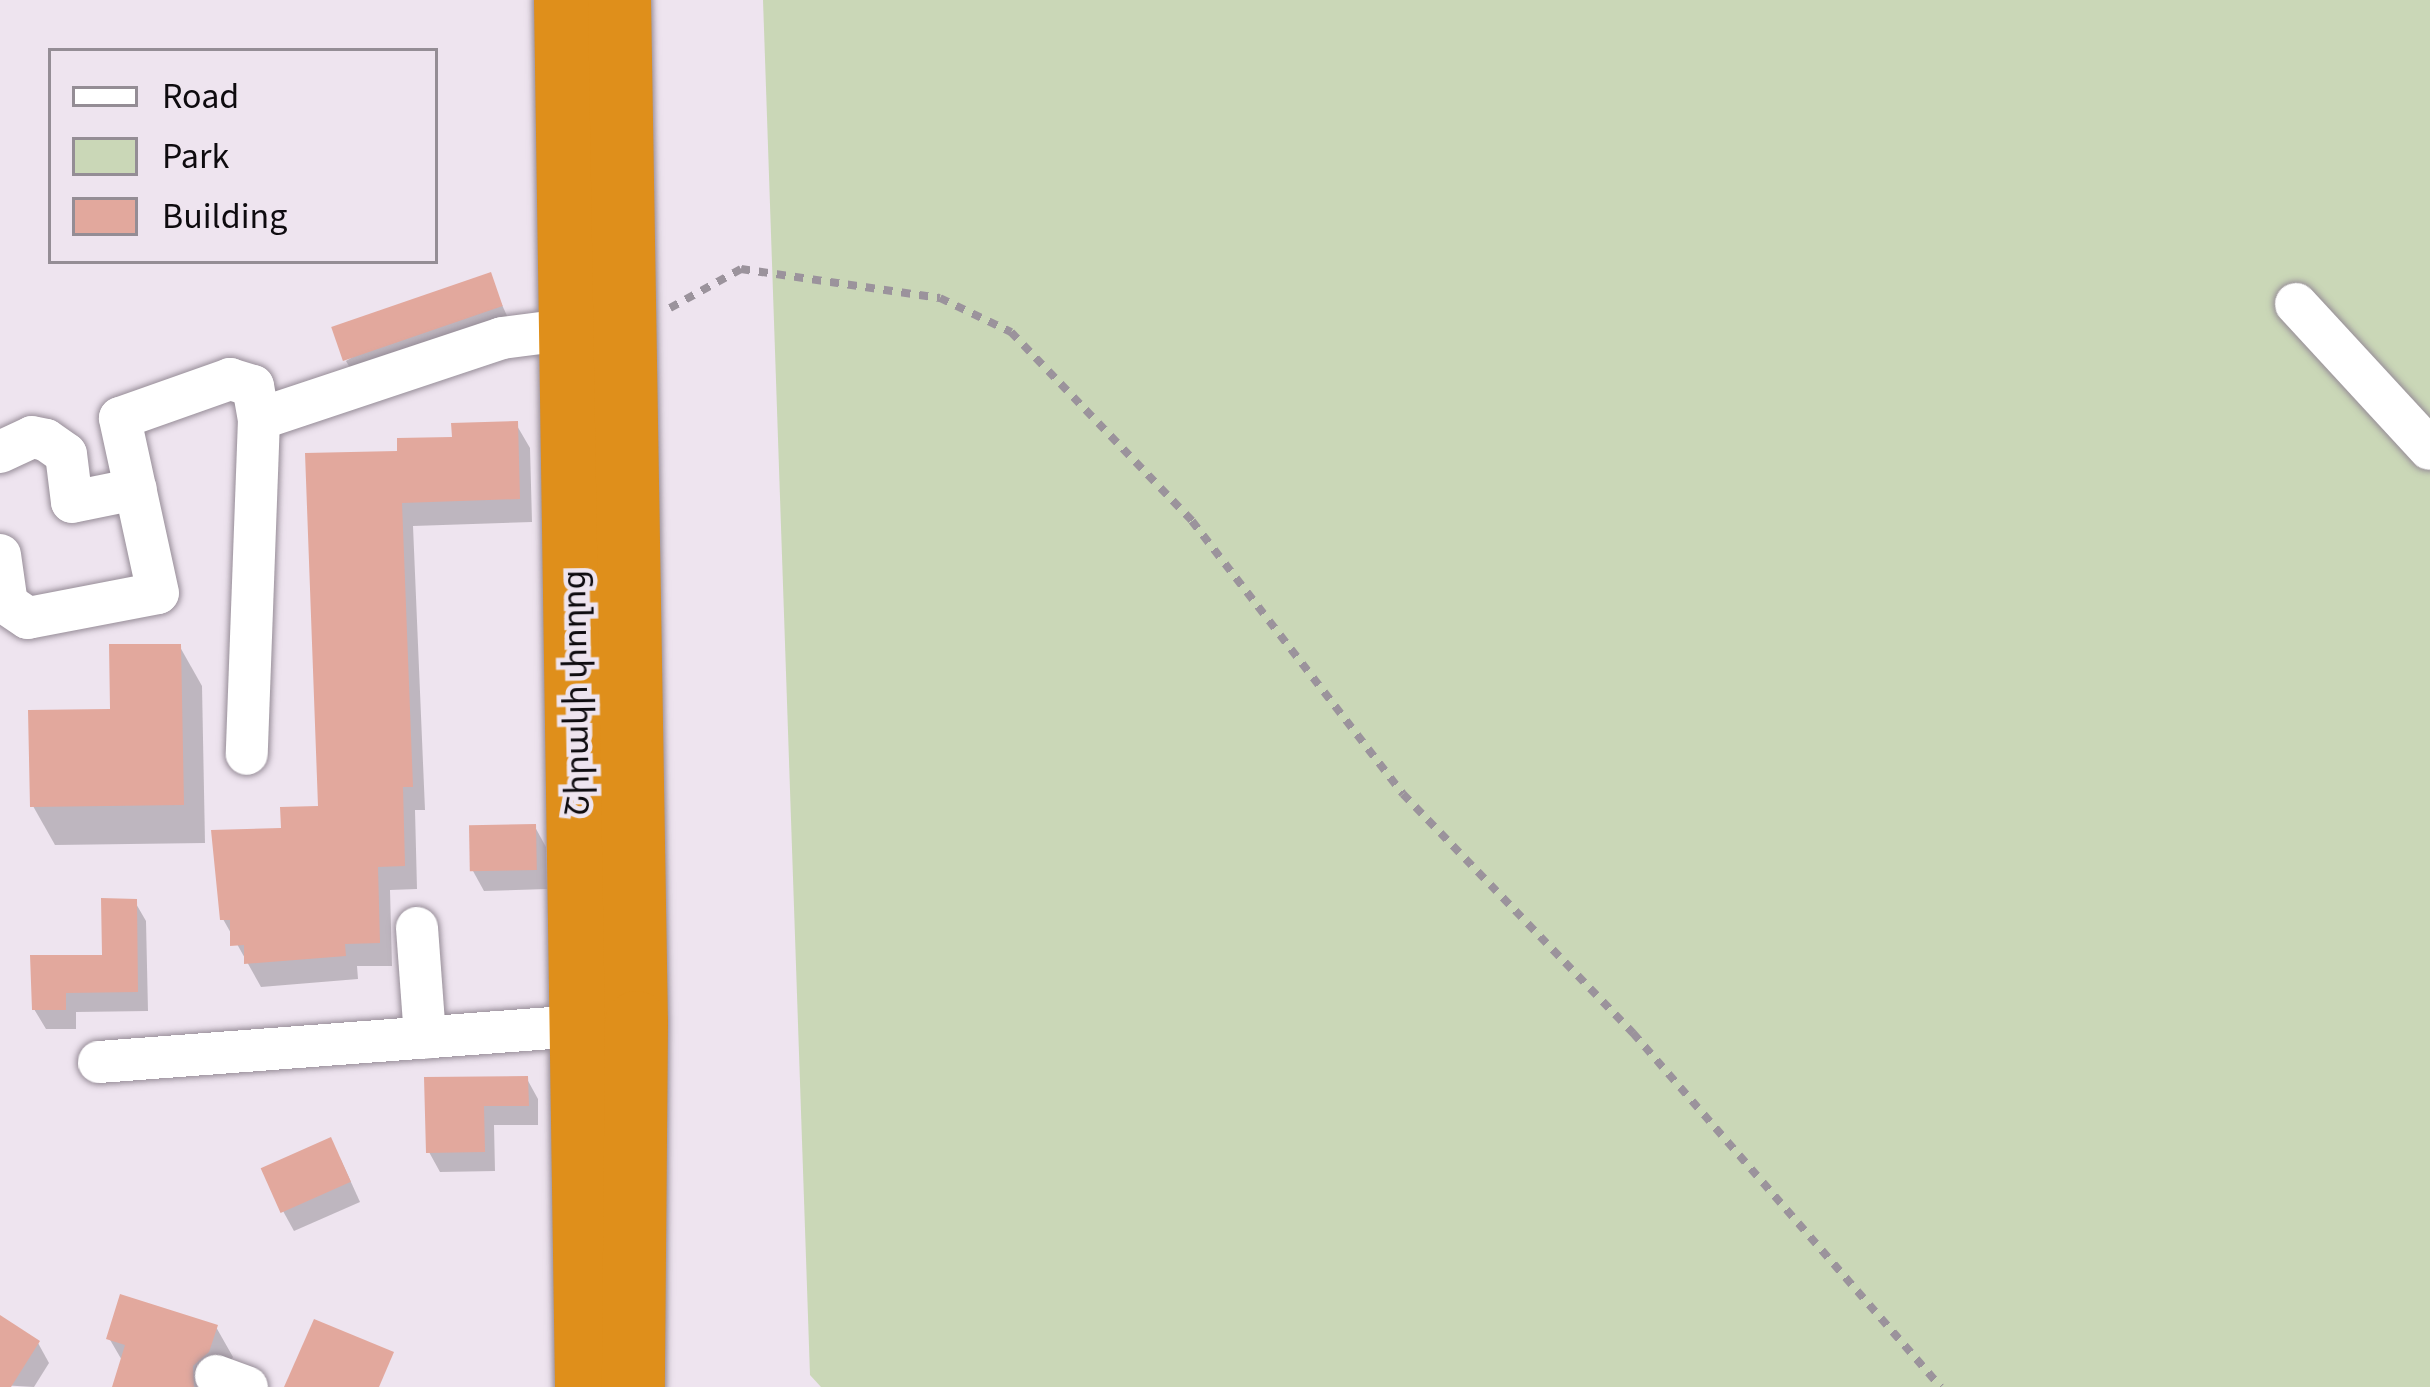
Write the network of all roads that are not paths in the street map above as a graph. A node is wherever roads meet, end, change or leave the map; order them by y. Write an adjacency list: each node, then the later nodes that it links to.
1 (565, 0): 4 (highway, Շիրակի փողոց)
2 (619, 0): 4 (highway, Շիրակի փողոց)
3 (2296, 304): 6 (lane)
4 (597, 332): 5 (lane); 12 (highway, Շիրակի փողոց); 16 (highway, Շիրակի փողոց)
5 (259, 419): 8 (lane); 10 (lane)
6 (2430, 449)
7 (0, 452): 8 (lane)
8 (136, 488): 9 (lane)
9 (0, 555)
10 (247, 754)
11 (417, 928): 13 (lane)
12 (583, 1026): 13 (lane); 15 (highway, Շիրակի փողոց)
13 (425, 1038): 14 (lane)
14 (99, 1061)
15 (586, 1387)
16 (633, 1387)

